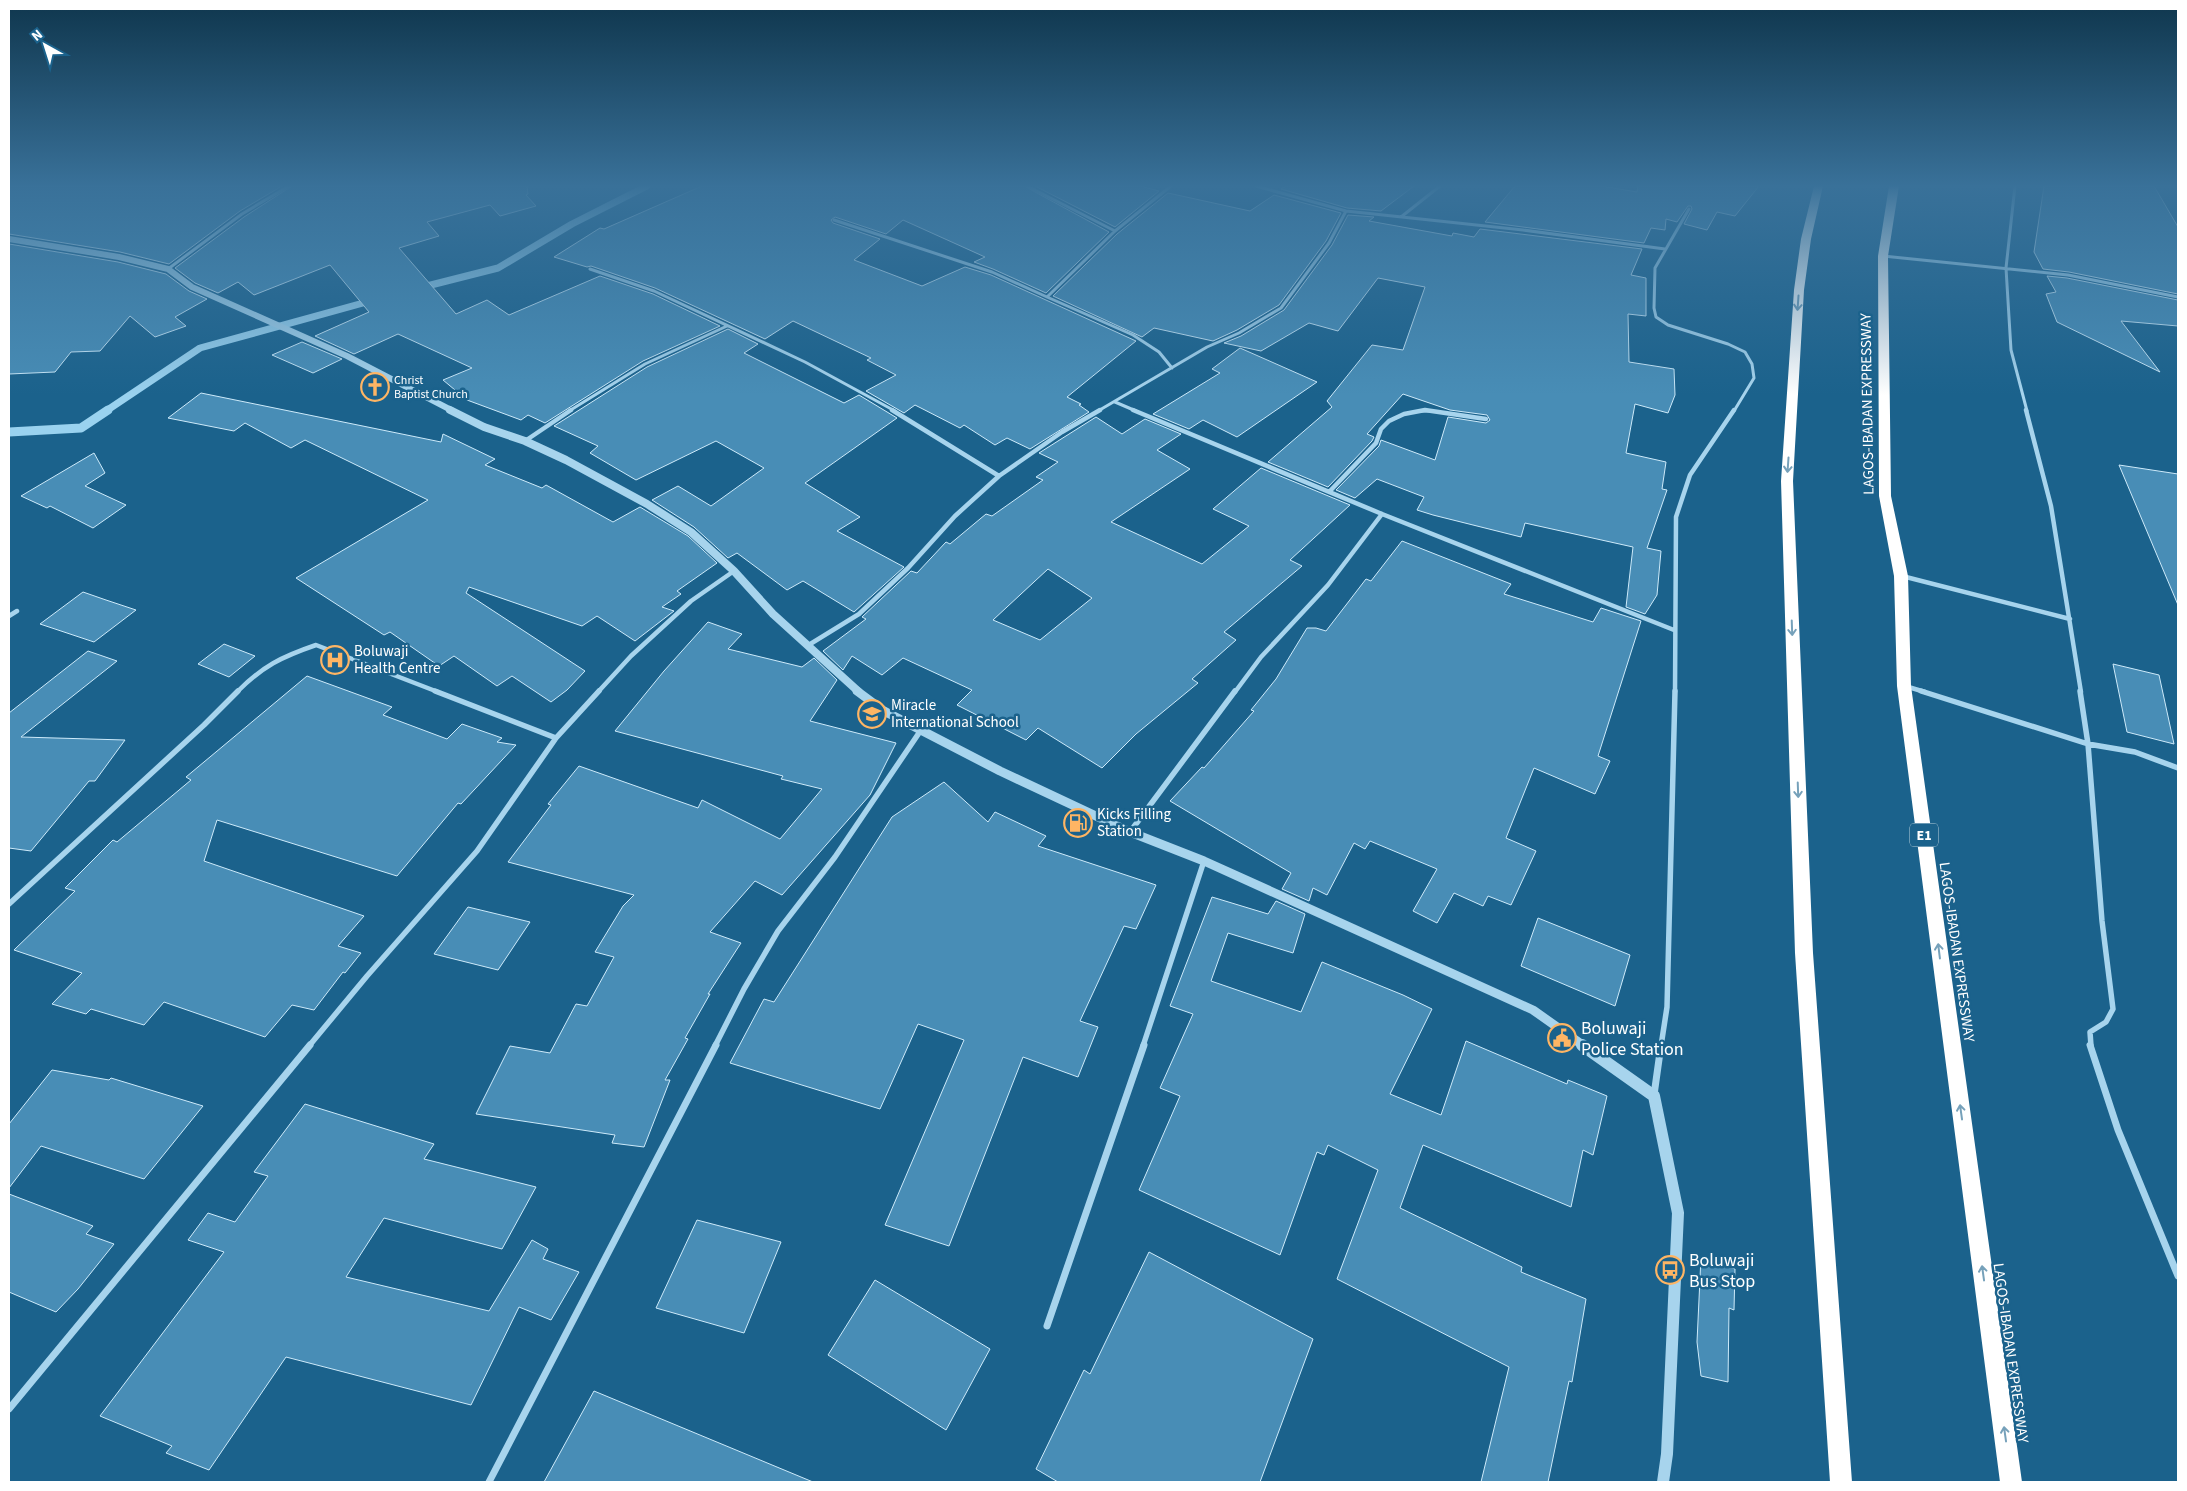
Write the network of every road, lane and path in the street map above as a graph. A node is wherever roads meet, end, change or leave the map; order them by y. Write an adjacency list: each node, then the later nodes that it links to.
1 (107, 256): 10 (street)
2 (186, 256): 10 (street)
3 (942, 256): 13 (street)
4 (1090, 256): 13 (street)
5 (1320, 256): 16 (street)
6 (1662, 256): 28 (street)
7 (1804, 256): 44 (highway, one-way to 44)
8 (1883, 256): 11 (street); 24 (highway, LAGOS-IBADAN EXPRESSWAY / E1)
9 (2007, 256): 11 (street)
10 (168, 268): 19 (street)
11 (2006, 268): 14 (street); 27 (street)
12 (590, 269): 15 (street)
13 (1047, 297): 16 (street)
14 (2178, 297)
15 (727, 326): 19 (street); 20 (street)
16 (1172, 368): 17 (street)
17 (1115, 402): 20 (street); 21 (street)
18 (1486, 419): 21 (street)
19 (525, 441): 23 (street)
20 (999, 476): 29 (street)
21 (1330, 491): 22 (street)
22 (1382, 514): 28 (street); 35 (street)
23 (734, 571): 29 (street); 32 (street)
24 (1901, 576): 27 (street); 30 (highway, LAGOS-IBADAN EXPRESSWAY / E1)
25 (17, 611): 26 (street)
26 (9, 616)
27 (2070, 619): 33 (street)
28 (1674, 630): 38 (street)
29 (807, 646): 31 (street)
30 (1904, 686): 33 (street); 45 (highway, LAGOS-IBADAN EXPRESSWAY / E1, one-way to 30)
31 (921, 730): 35 (street); 42 (street)
32 (556, 738): 37 (street); 41 (street)
33 (2088, 744): 34 (street); 39 (street)
34 (2178, 768)
35 (1130, 832): 36 (street)
36 (1204, 861): 38 (street); 40 (street)
37 (9, 904)
38 (1654, 1096): 43 (street)
39 (2178, 1275)
40 (1047, 1326)
41 (9, 1409)
42 (489, 1482)
43 (1663, 1482)
44 (1841, 1482)
45 (2012, 1482)

